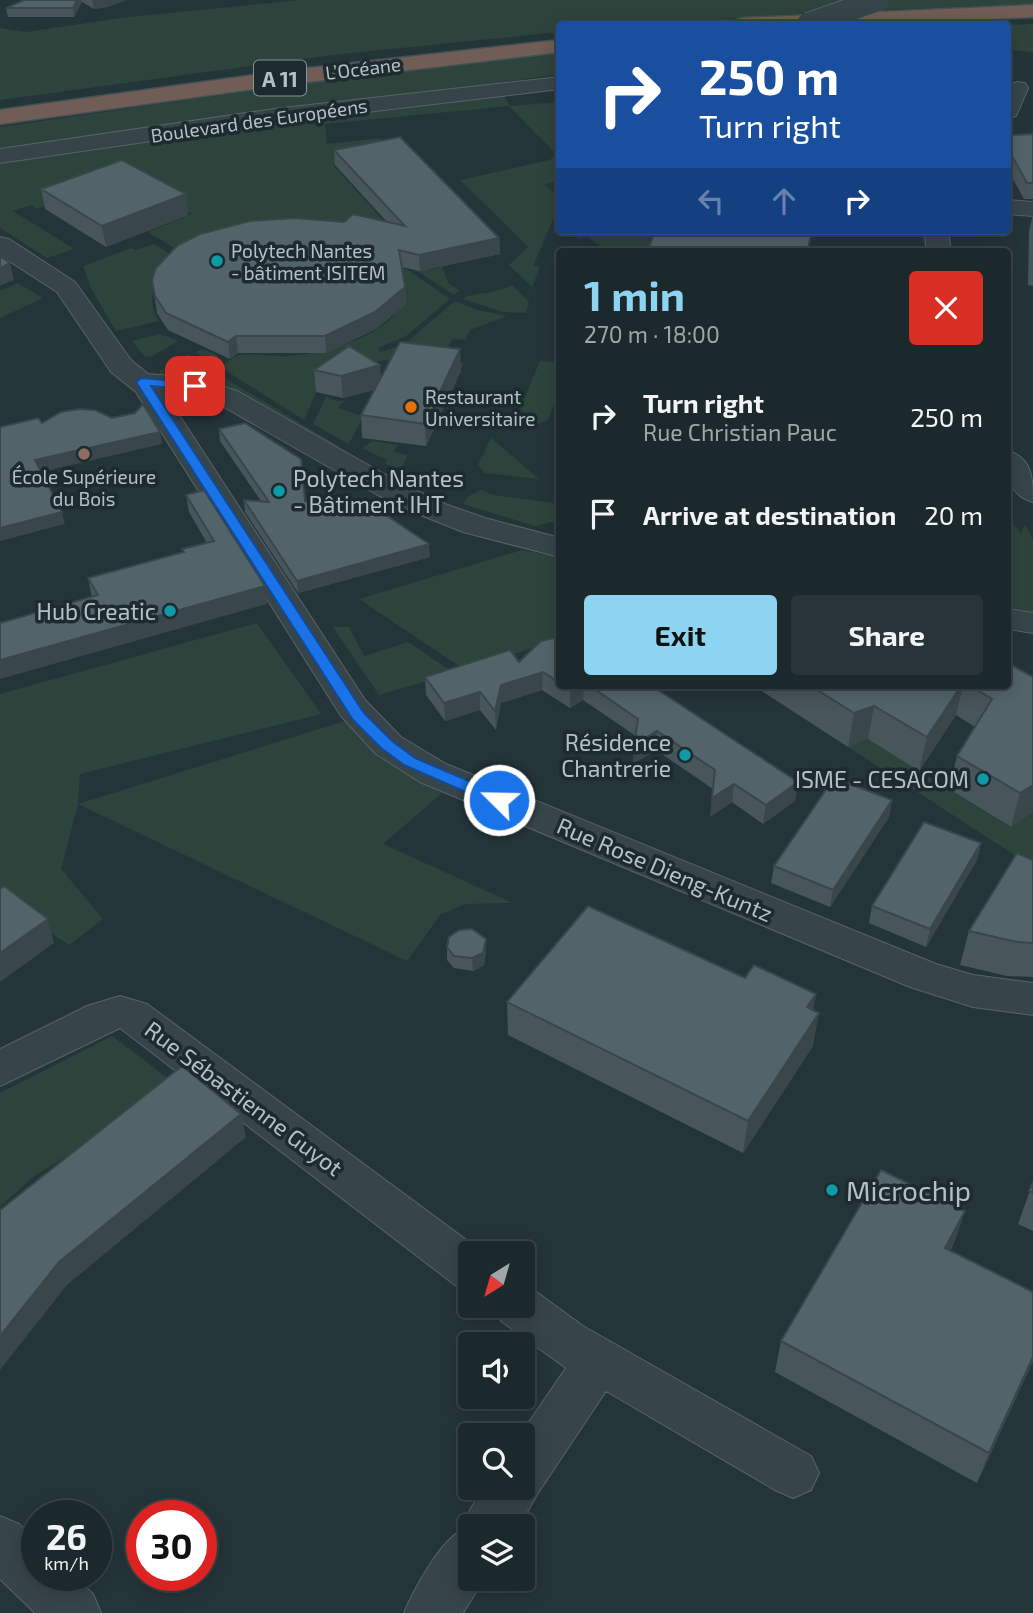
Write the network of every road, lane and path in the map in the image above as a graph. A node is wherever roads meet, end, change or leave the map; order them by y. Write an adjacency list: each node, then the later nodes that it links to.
1 (878, 0): 5 (street, bridge)
2 (1033, 11): 4 (highway)
3 (1033, 18): 6 (highway)
4 (810, 21)
5 (817, 21)
6 (946, 21)
7 (556, 39): 14 (highway, L’Océane / A 11)
8 (556, 46): 15 (highway, L’Océane / A 11)
9 (556, 83): 11 (street, Boulevard des Européens)
10 (556, 88): 11 (street, Boulevard des Européens)
11 (493, 91): 16 (street, Boulevard des Européens)
12 (1011, 103): 13 (street)
13 (1033, 108)
14 (0, 109)
15 (0, 117)
16 (0, 158)
17 (1011, 207): 18 (street)
18 (1033, 209)
19 (0, 244): 20 (street, Rue Rose Dieng-Kuntz)
20 (132, 374): 23 (street); 26 (street, Rue Rose Dieng-Kuntz)
21 (1011, 464): 22 (street)
22 (1033, 493)
23 (556, 547)
24 (1011, 619): 25 (street)
25 (1033, 623)
26 (1033, 999)
27 (0, 1069): 28 (street, Rue Sébastienne Guyot)
28 (458, 1260)
29 (534, 1318): 30 (street)
30 (598, 1361): 31 (street); 32 (street)
31 (535, 1456)
32 (793, 1473)
33 (0, 1542): 35 (street)
34 (458, 1572): 36 (street)
35 (74, 1613)
36 (431, 1613)

